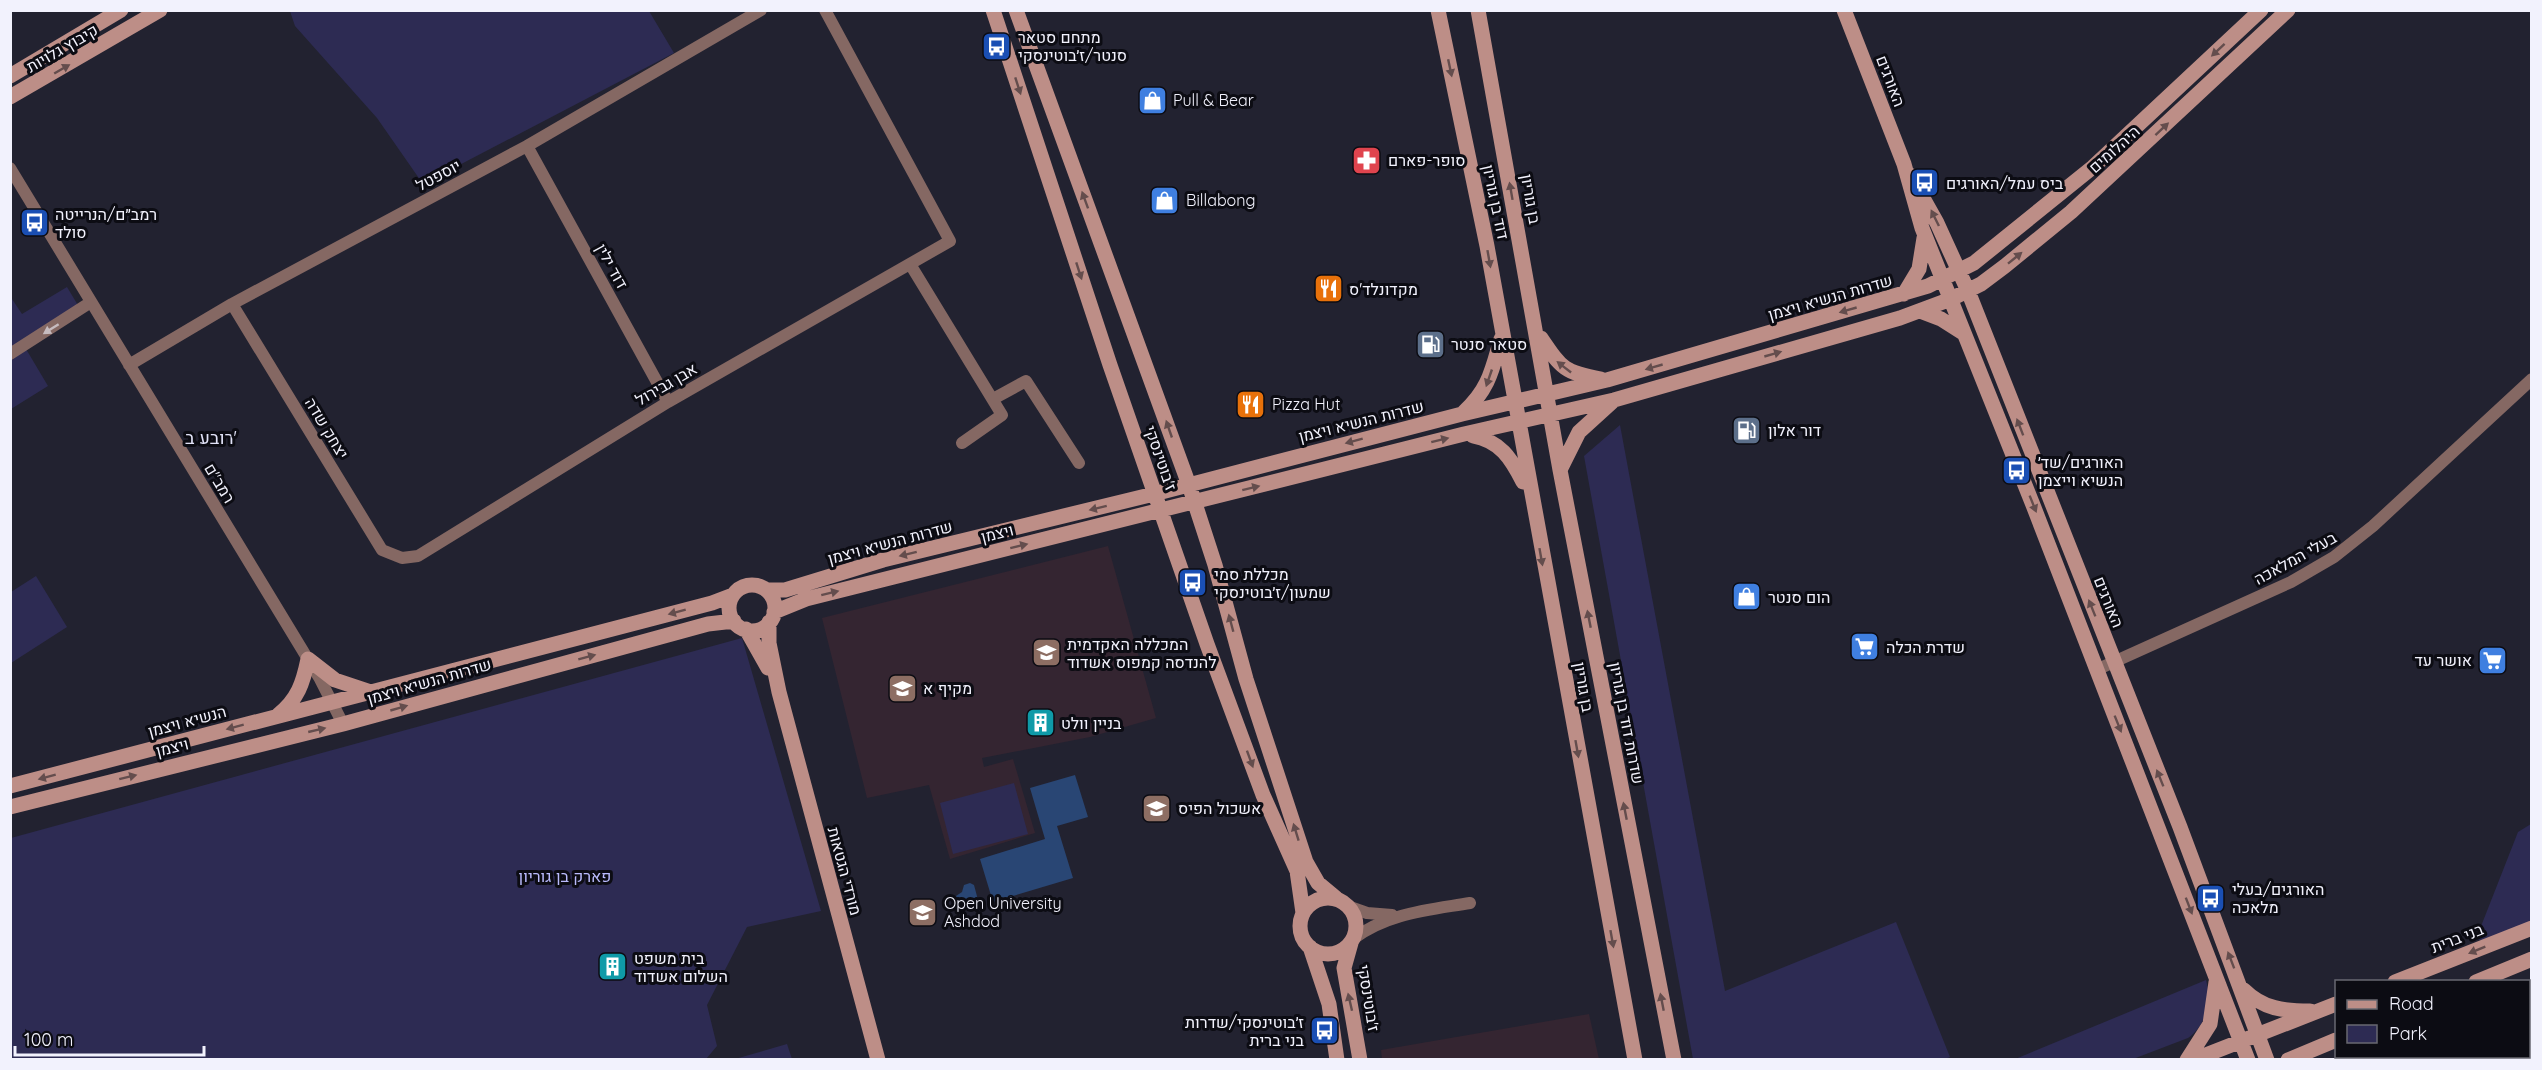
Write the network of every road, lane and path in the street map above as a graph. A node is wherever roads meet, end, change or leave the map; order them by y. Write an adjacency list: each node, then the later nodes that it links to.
1 (121, 10): 12 (street, קיבוץ גלויות)
2 (160, 10): 13 (street, קיבוץ גלויות, one-way to 2)
3 (761, 10): 14 (street, יוספטל)
4 (825, 10): 18 (street, אבן גבירול)
5 (993, 10): 47 (street, ז'בוטינסקי, one-way to 47)
6 (1016, 10): 46 (street, ז'בוטינסקי, one-way to 6)
7 (1438, 10): 28 (street, דוד בן גוריון, one-way to 28)
8 (1478, 10): 27 (street, בן גוריון, one-way to 8)
9 (1844, 10): 15 (street, האורגים)
10 (2260, 10): 19 (street, היהלומים, one-way to 19)
11 (2288, 10): 21 (street, היהלומים, one-way to 11)
12 (10, 76)
13 (10, 97)
14 (527, 146): 25 (street, יוספטל); 37 (street, דוד ילין)
15 (1904, 164): 17 (street, האורגים); 19 (street, האורגים, one-way to 15)
16 (10, 168): 24 (street, רמב"ם)
17 (1925, 235): 20 (street, האורגים); 22 (street)
18 (910, 264): 35 (street); 37 (street, אבן גבירול)
19 (1959, 271): 20 (street, שדרות הנשיא ויצמן); 21 (street, האורגים)
20 (1943, 279): 22 (street, שדרות הנשיא ויצמן); 23 (street, האורגים)
21 (1968, 291): 23 (street, היהלומים); 57 (street, האורגים, one-way to 21)
22 (1904, 294): 33 (street, שדרות הנשיא ויצמן, one-way to 33)
23 (1951, 299): 26 (street); 29 (street, האורגים)
24 (91, 302): 30 (street, one-way to 30); 31 (street, רמב"ם)
25 (232, 304): 31 (street, יוספטל); 51 (street, יצחק שדה)
26 (1920, 311): 29 (street); 36 (street, one-way to 26)
27 (1536, 331): 33 (street, one-way to 27); 34 (street, בן גוריון)
28 (1503, 333): 38 (street, דוד בן גוריון); 39 (street, one-way to 39)
29 (1963, 333): 58 (street, האורגים, one-way to 58)
30 (10, 354)
31 (129, 365): 56 (street, רמב"ם)
32 (2532, 378): 57 (street, בעלי המלאכה)
33 (1607, 380): 34 (street, שדרות הנשיא ויצמן)
34 (1548, 393): 38 (street, שדרות הנשיא ויצמן); 40 (street, שדרות דוד בן גוריון)
35 (993, 399): 43 (street); 44 (street)
36 (1614, 400): 40 (street); 45 (street)
37 (668, 402): 51 (street, אבן גבירול)
38 (1513, 402): 39 (street, שדרות הנשיא ויצמן); 41 (street)
39 (1462, 414): 46 (street, שדרות הנשיא ויצמן, one-way to 46)
40 (1552, 416): 41 (street); 45 (street, שדרות דוד בן גוריון)
41 (1518, 423): 42 (street); 48 (street)
42 (1464, 434): 48 (street); 49 (street, one-way to 42)
43 (962, 443)
44 (1080, 463)
45 (1560, 470): 88 (street, שדרות דוד בן גוריון, one-way to 45)
46 (1189, 484): 47 (street, שדרות הנשיא ויצמן); 49 (street, ז'בוטינסקי)
47 (1154, 494): 50 (street, ז'בוטינסקי); 52 (street, שדרות הנשיא ויצמן, one-way to 52)
48 (1531, 499): 87 (street, בן גוריון, one-way to 87)
49 (1194, 502): 50 (street); 66 (street, ז'בוטינסקי, one-way to 49)
50 (1160, 511): 54 (street, ויצמן, one-way to 50); 69 (street, ז'בוטינסקי, one-way to 69)
51 (402, 558)
52 (767, 590): 53 (street); 54 (street)
53 (733, 595): 55 (street); 60 (street, שדרות הנשיא ויצמן, one-way to 60)
54 (772, 617): 55 (street); 59 (street, מורדי הגטאות)
55 (740, 625): 59 (street, מורדי הגטאות); 63 (street, שדרות הנשיא ויצמן, one-way to 55)
56 (308, 659): 60 (street); 61 (street, רמב"ם); 62 (street)
57 (2114, 662): 58 (street, בעלי המלאכה); 78 (street, האורגים, one-way to 57)
58 (2096, 670): 75 (street, האורגים, one-way to 75)
59 (779, 692): 84 (street, מורדי הגטאות)
60 (374, 693): 61 (street, הנשיא ויצמן)
61 (332, 703): 62 (street, הנשיא ויצמן); 63 (street, רמב"ם)
62 (276, 716): 64 (street, הנשיא ויצמן, one-way to 64)
63 (343, 724): 65 (street, ויצמן, one-way to 63)
64 (10, 786)
65 (10, 807)
66 (1336, 898): 68 (street); 69 (street)
67 (1470, 903): 70 (street)
68 (1350, 907): 70 (street); 72 (street)
69 (1303, 913): 73 (street)
70 (1399, 915): 72 (street)
71 (2532, 928): 76 (street, בני ברית, one-way to 76)
72 (1352, 941): 73 (street); 86 (street, ז'בוטינסקי, one-way to 72)
73 (1310, 947): 85 (street)
74 (2532, 959): 77 (street)
75 (2217, 976): 82 (street, האורגים); 89 (street)
76 (2398, 980)
77 (2479, 980)
78 (2242, 988): 80 (street); 81 (street, האורגים)
79 (2335, 1005): 80 (street)
80 (2319, 1011): 81 (street)
81 (2259, 1035): 82 (street); 92 (street, האורגים)
82 (2241, 1041): 90 (street); 91 (street, האורגים)
83 (2332, 1042): 93 (street); 94 (street)
84 (878, 1059)
85 (1337, 1059)
86 (1360, 1059)
87 (1635, 1059)
88 (1674, 1059)
89 (2187, 1059)
90 (2193, 1059)
91 (2248, 1059)
92 (2267, 1059)
93 (2288, 1059)
94 (2315, 1059)

